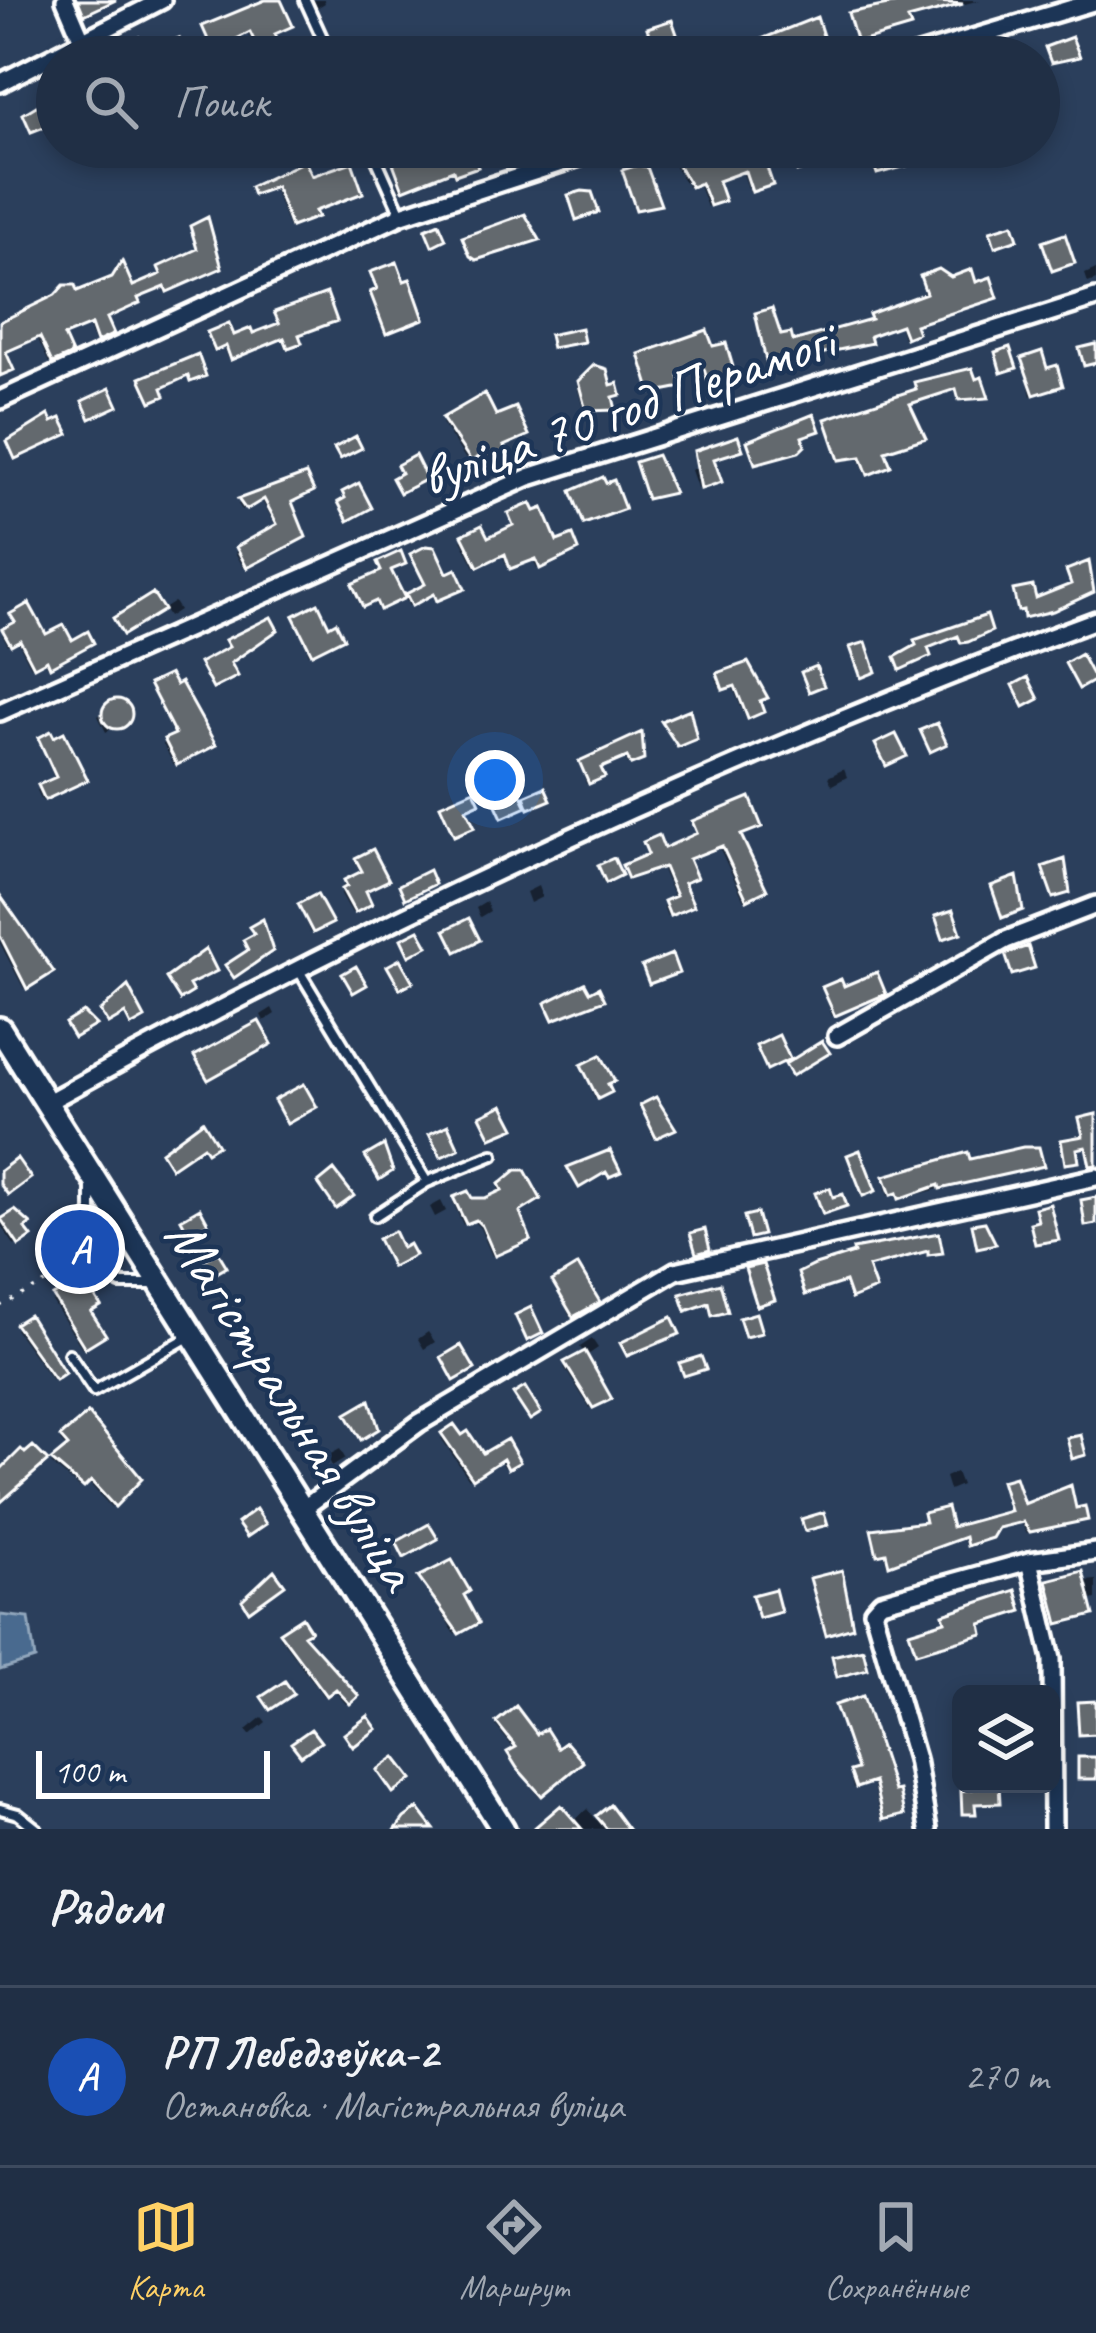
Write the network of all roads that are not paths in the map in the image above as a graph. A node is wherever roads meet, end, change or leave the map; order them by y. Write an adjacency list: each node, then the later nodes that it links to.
1 (65, 0): 5 (street)
2 (162, 0): 6 (street)
3 (305, 0): 7 (lane)
4 (1096, 1): 8 (street)
5 (80, 36)
6 (90, 36)
7 (321, 36)
8 (979, 36)
9 (36, 64): 10 (street)
10 (0, 83)
11 (381, 168): 13 (lane)
12 (546, 168): 13 (street)
13 (402, 215): 15 (street)
14 (1096, 298): 17 (street, вуліца 70 год Перамогі)
15 (0, 400)
16 (1096, 620): 19 (street)
17 (0, 712)
18 (1096, 905): 21 (street)
19 (297, 968): 22 (street); 26 (lane)
20 (0, 1029): 22 (main road, Магістральная вуліца)
21 (837, 1036)
22 (46, 1103): 24 (main road, Магістральная вуліца)
23 (493, 1155): 26 (lane)
24 (91, 1174): 28 (main road, Магістральная вуліца); 28 (lane)
25 (1096, 1177): 31 (street)
26 (427, 1182): 27 (lane)
27 (375, 1216)
28 (162, 1284): 29 (main road, Магістральная вуліца)
29 (193, 1335): 30 (lane); 31 (main road, Магістральная вуліца)
30 (69, 1354)
31 (304, 1508): 36 (main road, Магістральная вуліца)
32 (1096, 1552): 33 (street)
33 (1029, 1561): 37 (street); 38 (street)
34 (0, 1809): 35 (lane)
35 (37, 1829)
36 (503, 1829)
37 (928, 1829)
38 (1053, 1829)

